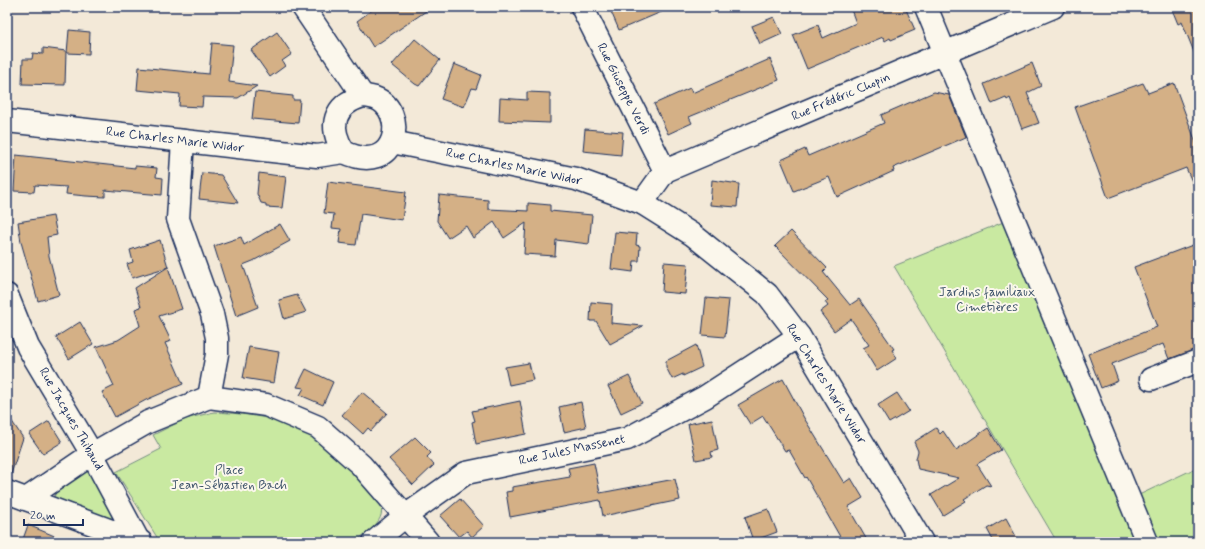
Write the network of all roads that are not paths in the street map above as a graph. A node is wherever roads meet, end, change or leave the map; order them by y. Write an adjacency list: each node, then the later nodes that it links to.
1 (303, 7): 6 (street)
2 (582, 7): 11 (street, Rue Giuseppe Verdi)
3 (926, 7): 5 (street)
4 (1053, 7): 5 (street, Rue Frédéric Chopin)
5 (945, 52): 11 (street, Rue Frédéric Chopin); 25 (street)
6 (363, 96): 9 (street); 10 (street)
7 (7, 121): 8 (street, Rue Charles Marie Widor)
8 (183, 141): 10 (street, Rue Charles Marie Widor); 17 (street)
9 (392, 142): 10 (street); 12 (street, Rue Charles Marie Widor)
10 (344, 152)
11 (665, 171): 12 (street)
12 (642, 203): 14 (street, Rue Charles Marie Widor)
13 (7, 295): 18 (street, Rue Jacques Thibaud)
14 (799, 336): 20 (street, Rue Jules Massenet); 24 (street, Rue Charles Marie Widor)
15 (1198, 361): 16 (street)
16 (1151, 380)
17 (209, 396): 18 (street); 20 (street)
18 (92, 454): 19 (street); 21 (street, Rue Jacques Thibaud)
19 (17, 495): 21 (street)
20 (404, 517): 22 (street); 23 (street)
21 (140, 542)
22 (374, 542)
23 (428, 542)
24 (922, 542)
25 (1147, 542)

